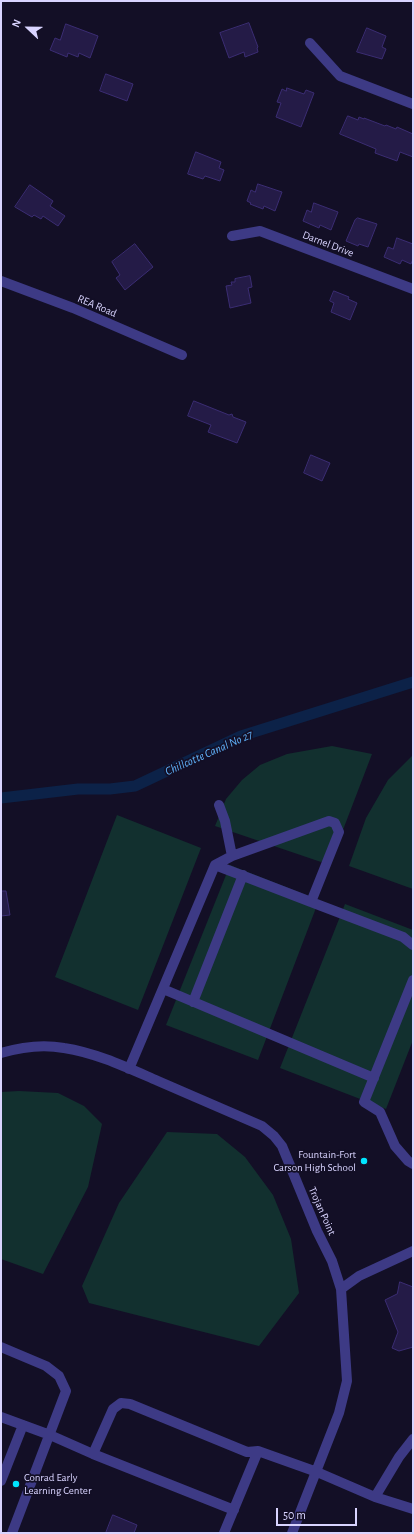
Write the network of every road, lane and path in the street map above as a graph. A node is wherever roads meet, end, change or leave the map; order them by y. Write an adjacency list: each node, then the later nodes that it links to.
1 (310, 43): 2 (street)
2 (413, 104)
3 (232, 236): 5 (street, Darnel Drive)
4 (1, 281): 6 (street, REA Road)
5 (413, 289)
6 (182, 355)
7 (219, 805): 8 (street)
8 (232, 856): 9 (street); 11 (street)
9 (216, 864): 10 (street); 14 (street)
10 (243, 875): 11 (street); 15 (street)
11 (311, 902): 12 (street)
12 (413, 945)
13 (413, 980): 18 (street)
14 (163, 989): 15 (street); 17 (street)
15 (193, 1002): 18 (street)
16 (1, 1054): 17 (street, Trojan Point)
17 (129, 1069): 21 (street, Trojan Point)
18 (374, 1078): 19 (street)
19 (413, 1164)
20 (413, 1251): 21 (street)
21 (341, 1289): 29 (street, Trojan Point)
22 (1, 1348): 25 (street)
23 (1, 1417): 24 (street)
24 (23, 1425): 25 (street); 30 (street)
25 (50, 1435): 28 (street); 34 (street)
26 (413, 1440): 31 (street)
27 (258, 1450): 28 (street); 29 (street); 33 (street)
28 (93, 1454): 33 (street)
29 (316, 1472): 31 (street); 36 (street, Trojan Point)
30 (1, 1481)
31 (375, 1497): 32 (street)
32 (413, 1509)
33 (234, 1510): 35 (street)
34 (12, 1533)
35 (224, 1533)
36 (292, 1533)

